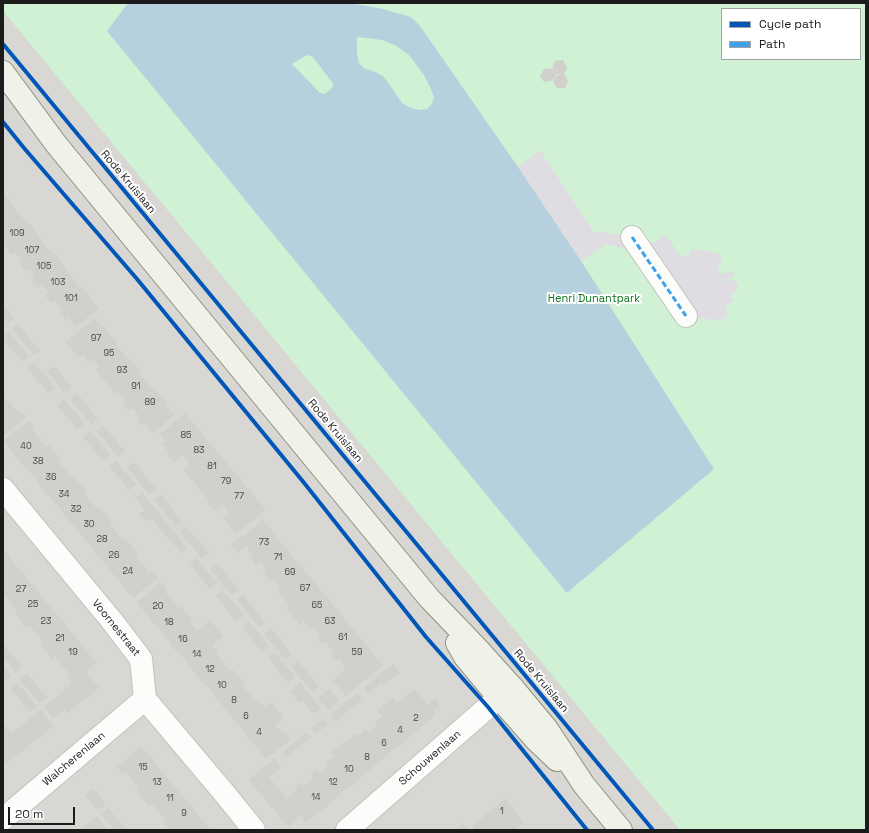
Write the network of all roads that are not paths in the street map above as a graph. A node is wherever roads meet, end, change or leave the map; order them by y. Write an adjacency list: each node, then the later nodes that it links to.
1 (3, 72): 3 (main road)
2 (3, 96): 3 (main road)
3 (56, 144): 7 (main road)
4 (632, 237): 5 (street)
5 (686, 316)
6 (3, 489): 8 (street, Voornestraat)
7 (506, 693): 11 (street, Schouwenlaan); 12 (main road)
8 (145, 699): 9 (street, Walcherenlaan); 10 (street)
9 (4, 815)
10 (254, 830)
11 (347, 830)
12 (621, 830)

